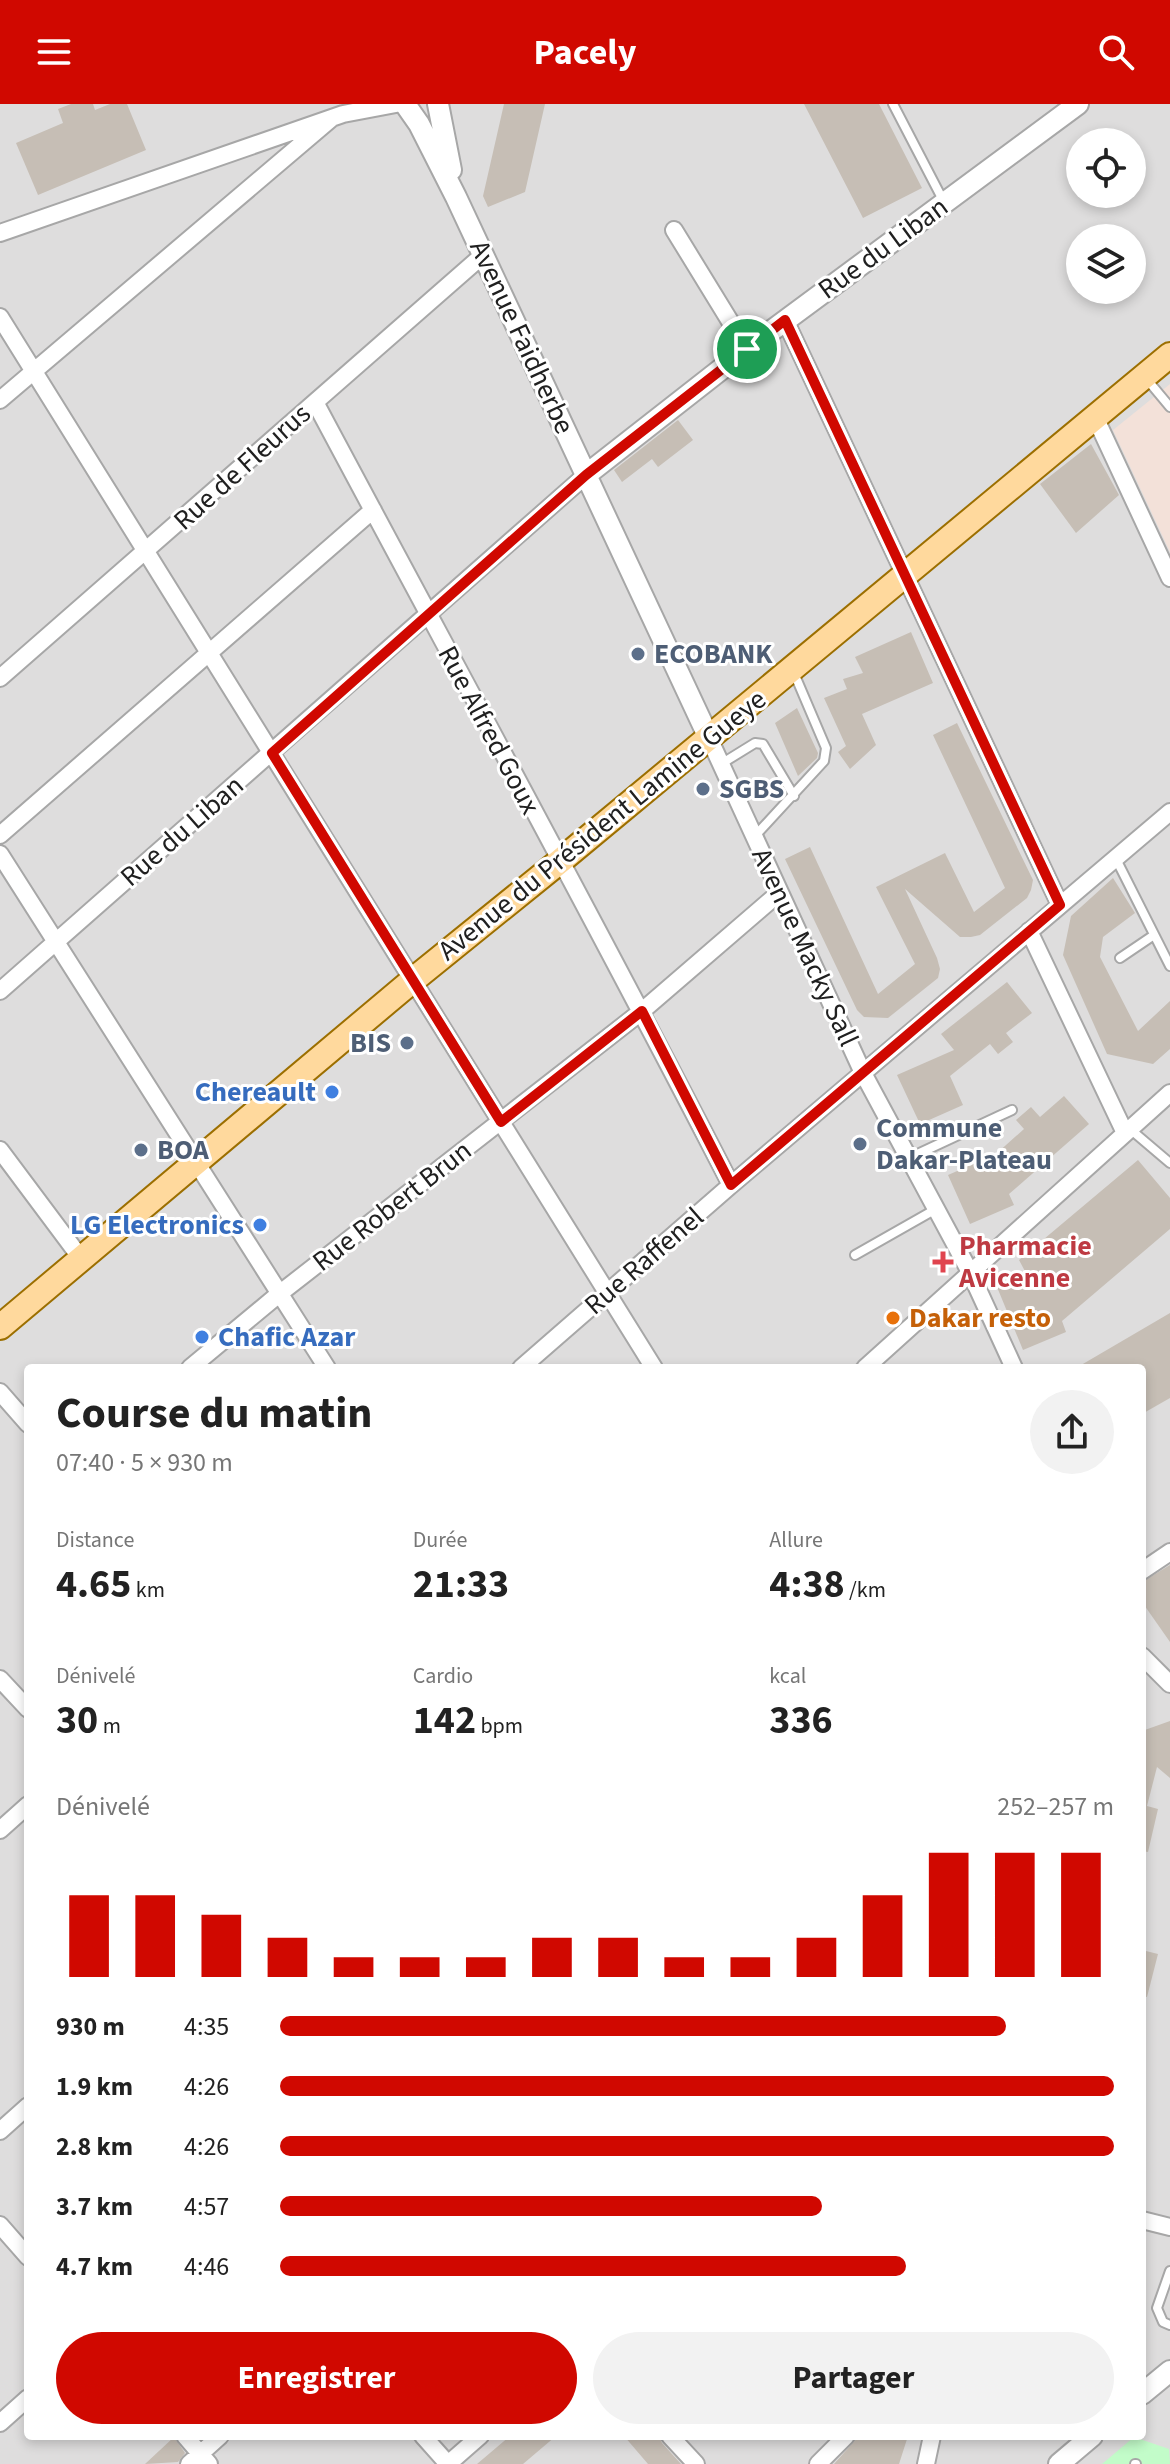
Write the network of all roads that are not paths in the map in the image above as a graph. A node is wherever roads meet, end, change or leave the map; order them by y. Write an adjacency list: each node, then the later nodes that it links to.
1 (396, 104): 6 (street)
2 (405, 104): 7 (street, Avenue Faidherbe)
3 (438, 104): 7 (street, Avenue Faidherbe)
4 (893, 104): 8 (lane)
5 (1078, 104): 8 (street, Rue du Liban)
6 (344, 112): 10 (street); 16 (street)
7 (456, 197): 11 (street, Avenue Faidherbe)
8 (945, 203): 13 (street, Rue du Liban)
9 (674, 230): 14 (street)
10 (0, 233)
11 (483, 255): 19 (street, Rue de Fleurus); 22 (street, Avenue Faidherbe)
12 (0, 317): 16 (street)
13 (785, 320): 14 (street, Rue du Liban); 25 (street)
14 (747, 349): 22 (street, Rue du Liban)
15 (1170, 355): 17 (main road, Avenue du Président Lamine Gueye)
16 (34, 371): 18 (street); 24 (street)
17 (1144, 376): 20 (lane); 21 (main road, Avenue du Président Lamine Gueye)
18 (0, 400)
19 (315, 402): 23 (street, Rue Alfred Goux); 24 (street, Rue de Fleurus)
20 (1170, 407)
21 (1095, 417): 25 (main road, Avenue du Président Lamine Gueye); 26 (street)
22 (586, 475): 27 (street, Rue du Liban); 31 (street, Avenue Faidherbe)
23 (373, 510): 27 (street, Rue Alfred Goux); 28 (street)
24 (147, 552): 28 (street); 30 (street, Rue de Fleurus)
25 (905, 575): 29 (main road, Avenue du Président Lamine Gueye); 42 (street)
26 (1170, 578)
27 (428, 614): 32 (street, Rue du Liban); 40 (street, Rue Alfred Goux)
28 (210, 654): 32 (street); 36 (street)
29 (792, 669): 31 (main road, Avenue du Président Lamine Gueye); 34 (lane)
30 (0, 678)
31 (709, 738): 33 (street, Avenue Macky Sall); 40 (main road, Avenue du Président Lamine Gueye)
32 (272, 753): 45 (street, Rue du Liban); 48 (street)
33 (721, 764): 34 (lane); 37 (street, Avenue Macky Sall)
34 (794, 796): 37 (lane)
35 (1170, 812): 39 (street, Rue Raffenel)
36 (0, 835)
37 (754, 837): 41 (street, Avenue Macky Sall)
38 (0, 854): 45 (street)
39 (1116, 858): 42 (street, Rue Raffenel); 44 (lane)
40 (559, 862): 48 (main road, Avenue du Président Lamine Gueye); 50 (street, Rue Alfred Goux)
41 (779, 893): 50 (street, Rue Robert Brun); 51 (street, Avenue Macky Sall)
42 (1060, 905): 43 (street, Rue Raffenel)
43 (1029, 931): 51 (street, Rue Raffenel); 55 (street)
44 (1154, 935): 46 (lane); 47 (lane)
45 (56, 942): 49 (street, Rue du Liban); 58 (street)
46 (1120, 958)
47 (1170, 966)
48 (413, 980): 54 (street); 58 (main road, Avenue du Président Lamine Gueye)
49 (0, 991)
50 (642, 1011): 54 (street, Rue Robert Brun); 60 (street, Rue Alfred Goux)
51 (863, 1073): 57 (street, Avenue Macky Sall); 60 (street, Rue Raffenel)
52 (1170, 1093): 55 (street)
53 (1012, 1110): 57 (lane)
54 (501, 1122): 65 (street); 66 (street, Rue Robert Brun)
55 (1127, 1131): 59 (lane); 64 (street)
56 (0, 1150): 63 (street)
57 (909, 1158): 61 (street, Avenue Macky Sall)
58 (196, 1161): 63 (main road, Avenue du Président Lamine Gueye); 66 (street)
59 (1170, 1163)
60 (731, 1185): 65 (street, Rue Raffenel)
61 (936, 1209): 62 (lane); 64 (street, Avenue Macky Sall)
62 (855, 1255)
63 (80, 1257): 67 (main road, Avenue du Président Lamine Gueye)
64 (970, 1272): 72 (street); 73 (street, Avenue Macky Sall)
65 (607, 1292): 70 (street, Rue Raffenel); 71 (street)
66 (279, 1294): 68 (street, Rue Robert Brun); 69 (street)
67 (0, 1327)
68 (195, 1364)
69 (324, 1364)
70 (526, 1364)
71 (652, 1364)
72 (869, 1364)
73 (1012, 1364)
74 (0, 1392): 75 (street)
75 (24, 1419)
76 (1170, 1552): 77 (street)
77 (1146, 1568)
78 (1146, 1660): 80 (street)
79 (0, 1679): 81 (street)
80 (1170, 1684)
81 (24, 1705)
82 (24, 1809): 83 (street)
83 (0, 1830)
84 (24, 2110): 85 (street)
85 (0, 2131)
86 (1146, 2221): 88 (street)
87 (0, 2225): 89 (street)
88 (1170, 2227)
89 (24, 2252)
90 (1170, 2271): 91 (lane)
91 (1170, 2325)
92 (1170, 2371): 93 (street)
93 (1146, 2391)
94 (24, 2402): 95 (street)
95 (0, 2423)
96 (187, 2440): 104 (street)
97 (217, 2440): 104 (street)
98 (427, 2440): 105 (street)
99 (475, 2440): 105 (street)
100 (674, 2440): 106 (street)
101 (842, 2440): 107 (street)
102 (928, 2440): 108 (street)
103 (1086, 2440): 109 (street)
104 (200, 2461)
105 (448, 2464)
106 (696, 2464)
107 (818, 2464)
108 (926, 2464)
109 (1059, 2464)

